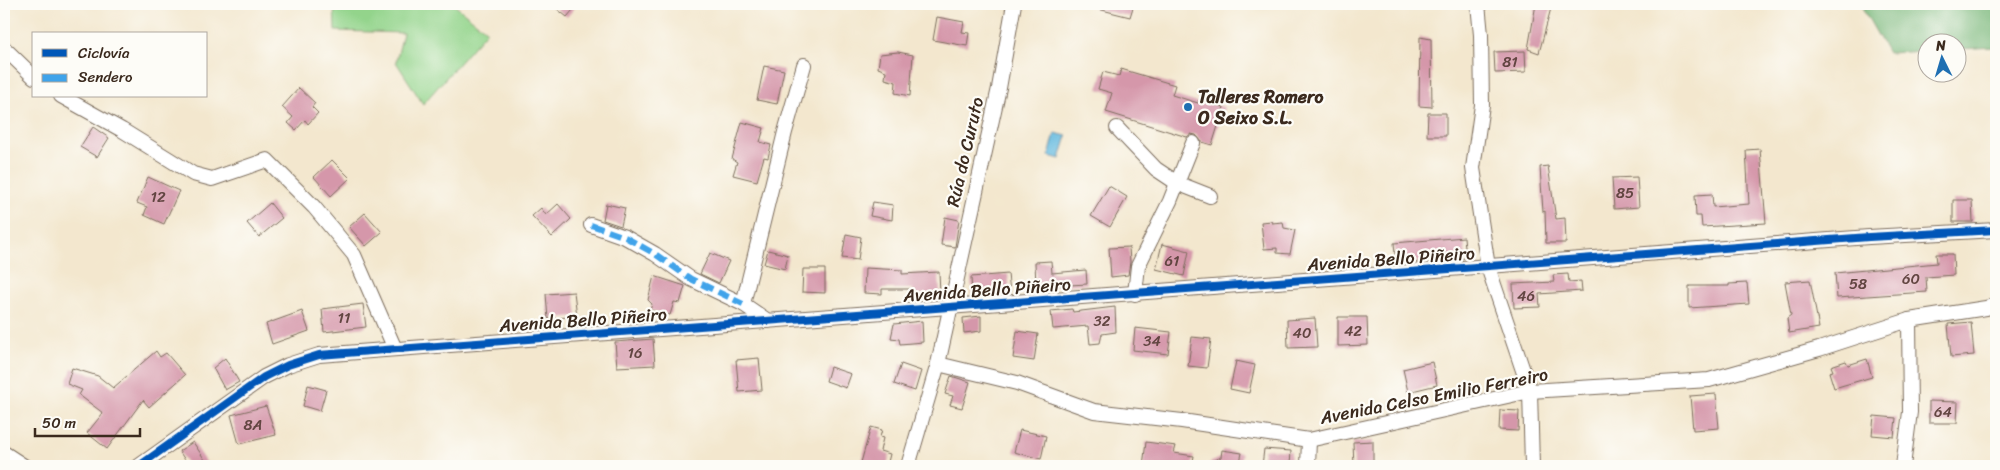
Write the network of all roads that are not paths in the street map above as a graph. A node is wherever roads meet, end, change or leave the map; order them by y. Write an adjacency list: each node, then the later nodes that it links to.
1 (1014, 4): 17 (street, Rúa do Curuto)
2 (1478, 4): 13 (street, Avenida Bello Piñeiro)
3 (4, 48): 5 (street)
4 (804, 65): 15 (street)
5 (32, 75)
6 (65, 98): 20 (street)
7 (1117, 128): 9 (street)
8 (1193, 143): 9 (street)
9 (1177, 183): 10 (street); 14 (street)
10 (1210, 196)
11 (591, 226): 15 (street)
12 (1996, 230): 13 (street, Avenida Bello Piñeiro)
13 (1488, 267): 14 (street, Avenida Bello Piñeiro); 22 (street)
14 (1135, 294): 17 (street, Avenida Bello Piñeiro)
15 (743, 304): 19 (street)
16 (1996, 305): 18 (street, Avenida Celso Emilio Ferreiro)
17 (950, 308): 19 (street, Avenida Bello Piñeiro); 21 (street)
18 (1909, 320): 22 (street, Avenida Celso Emilio Ferreiro); 30 (street)
19 (768, 321): 20 (street, Avenida Bello Piñeiro)
20 (395, 349): 26 (street, Avenida Bello Piñeiro)
21 (938, 364): 23 (street, Avenida Celso Emilio Ferreiro); 27 (street)
22 (1530, 392): 23 (street, Avenida Celso Emilio Ferreiro); 29 (street)
23 (1309, 440): 28 (street)
24 (4, 453): 25 (street)
25 (24, 466)
26 (140, 466)
27 (908, 466)
28 (1308, 466)
29 (1532, 466)
30 (1903, 466)

